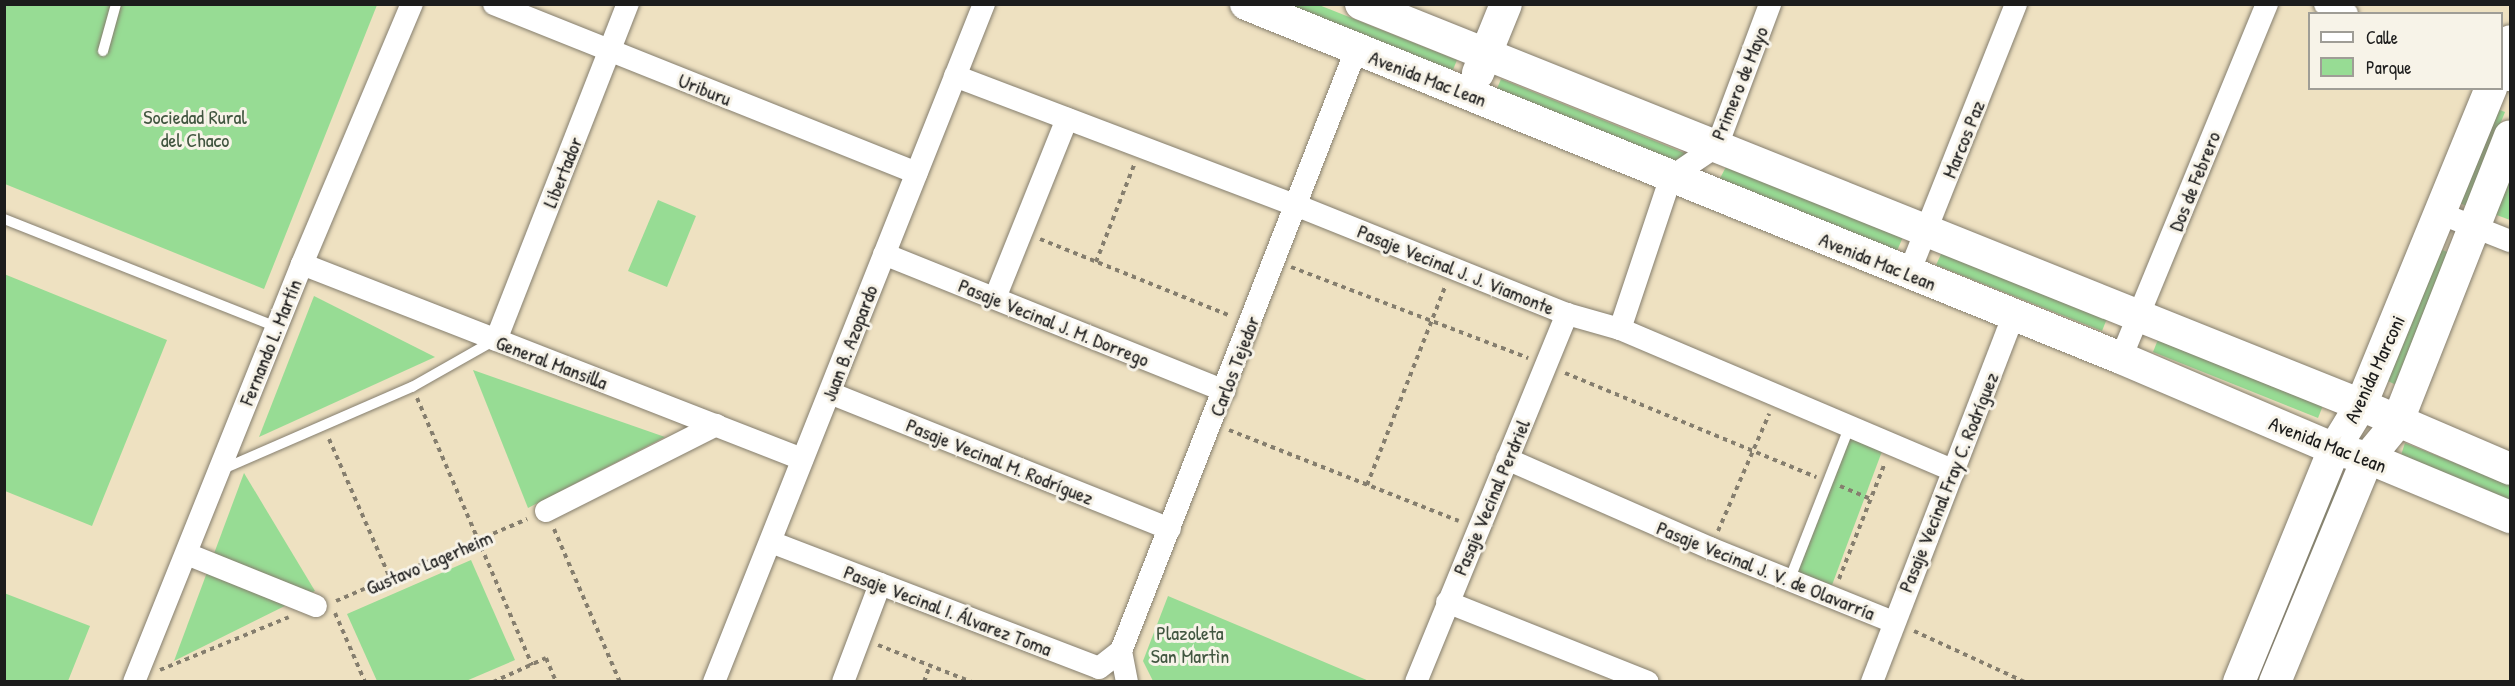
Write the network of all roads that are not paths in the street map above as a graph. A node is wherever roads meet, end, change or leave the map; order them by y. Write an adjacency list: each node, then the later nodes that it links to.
1 (116, 4): 16 (lane)
2 (412, 4): 35 (street, Fernando L. Martín)
3 (494, 4): 17 (street, Uriburu)
4 (628, 4): 17 (street, Libertador)
5 (984, 4): 20 (street, Juan B. Azopardo)
6 (1361, 4): 18 (main road)
7 (1506, 4): 18 (main road)
8 (1770, 4): 25 (street, Primero de Mayo)
9 (2016, 4): 32 (street, Marcos Paz)
10 (2267, 4): 40 (street, Dos de Febrero)
11 (2325, 4): 13 (street)
12 (1252, 6): 15 (main road, Avenida Mac Lean)
13 (2343, 12)
14 (2511, 41): 19 (main road)
15 (1356, 50): 22 (main road, Avenida Mac Lean); 28 (street, Carlos Tejedor)
16 (103, 51)
17 (610, 51): 26 (street, Uriburu); 43 (street, Libertador)
18 (1486, 55): 22 (main road); 25 (main road)
19 (2503, 61)
20 (955, 76): 23 (street, Pasaje Vecinal J. J. Viamonte); 26 (street, Juan B. Azopardo)
21 (2491, 90): 29 (main road, Avenida Marconi)
22 (1470, 93): 27 (main road, Avenida Mac Lean)
23 (1066, 119): 28 (street, Pasaje Vecinal J. J. Viamonte); 37 (street)
24 (2511, 136): 31 (main road, Avenida Marconi)
25 (1716, 146): 27 (street, Primero de Mayo); 32 (main road)
26 (916, 173): 34 (street, Juan B. Azopardo)
27 (1671, 177): 36 (main road, Avenida Mac Lean); 42 (street)
28 (1298, 206): 38 (street, Pasaje Vecinal J. J. Viamonte); 45 (street, Carlos Tejedor)
29 (2442, 214): 31 (street); 47 (main road, Avenida Marconi)
30 (4, 219): 41 (lane)
31 (2474, 229): 33 (street); 48 (main road, Avenida Marconi)
32 (1927, 231): 36 (street, Marcos Paz); 40 (main road)
33 (2511, 241)
34 (884, 254): 37 (street, Pasaje Vecinal J. M. Dorrego); 46 (street, Juan B. Azopardo)
35 (302, 264): 41 (street, Fernando L. Martín); 43 (street, General Mansilla)
36 (1909, 273): 39 (main road, Avenida Mac Lean)
37 (995, 298): 45 (street, Pasaje Vecinal J. M. Dorrego)
38 (1567, 314): 42 (street, Pasaje Vecinal J. J. Viamonte); 54 (street, Pasaje Vecinal Perdriel)
39 (2013, 316): 44 (main road, Avenida Mac Lean); 57 (street, Pasaje Vecinal Fray C. Rodríguez)
40 (2139, 316): 44 (street, Dos de Febrero); 47 (main road)
41 (277, 327): 56 (street, Fernando L. Martín)
42 (1620, 329): 50 (street, Pasaje Vecinal J. J. Viamonte)
43 (496, 340): 49 (street, General Mansilla); 56 (lane)
44 (2121, 358): 51 (main road, Avenida Mac Lean)
45 (1224, 391): 60 (street, Carlos Tejedor)
46 (830, 393): 53 (street, Juan B. Azopardo); 60 (street, Pasaje Vecinal M. Rodríguez)
47 (2361, 405): 48 (main road); 51 (main road, Avenida Marconi)
48 (2397, 423): 52 (main road, Avenida Marconi); 55 (main road)
49 (716, 425): 53 (street, General Mansilla); 58 (street)
50 (1850, 428): 57 (street, Pasaje Vecinal J. J. Viamonte); 63 (lane)
51 (2334, 449): 52 (main road, Avenida Mac Lean); 76 (main road, Avenida Marconi)
52 (2368, 458): 59 (main road, Avenida Mac Lean); 77 (main road, Avenida Marconi)
53 (802, 459): 61 (street, Juan B. Azopardo)
54 (1507, 459): 63 (street, Pasaje Vecinal J. V. de Olavarría); 65 (street, Pasaje Vecinal Perdriel)
55 (2511, 469)
56 (218, 471): 62 (street, Fernando L. Martín)
57 (1954, 471): 67 (street, Pasaje Vecinal Fray C. Rodríguez)
58 (546, 511)
59 (2511, 517)
60 (1170, 529): 68 (street, Carlos Tejedor)
61 (771, 542): 64 (street, Pasaje Vecinal I. Álvarez Toma); 70 (street, Juan B. Azopardo)
62 (187, 554): 66 (street); 69 (street, Fernando L. Martín)
63 (1789, 581): 67 (street, Pasaje Vecinal J. V. de Olavarría)
64 (880, 584): 68 (street, Pasaje Vecinal I. Álvarez Toma); 71 (street)
65 (1447, 602): 73 (street, Pasaje Vecinal Perdriel); 74 (street)
66 (323, 605)
67 (1893, 622): 75 (street, Pasaje Vecinal Fray C. Rodríguez)
68 (1121, 651): 72 (street)
69 (134, 681)
70 (714, 681)
71 (843, 681)
72 (1127, 681)
73 (1416, 681)
74 (1647, 681)
75 (1872, 681)
76 (2239, 681)
77 (2275, 681)

